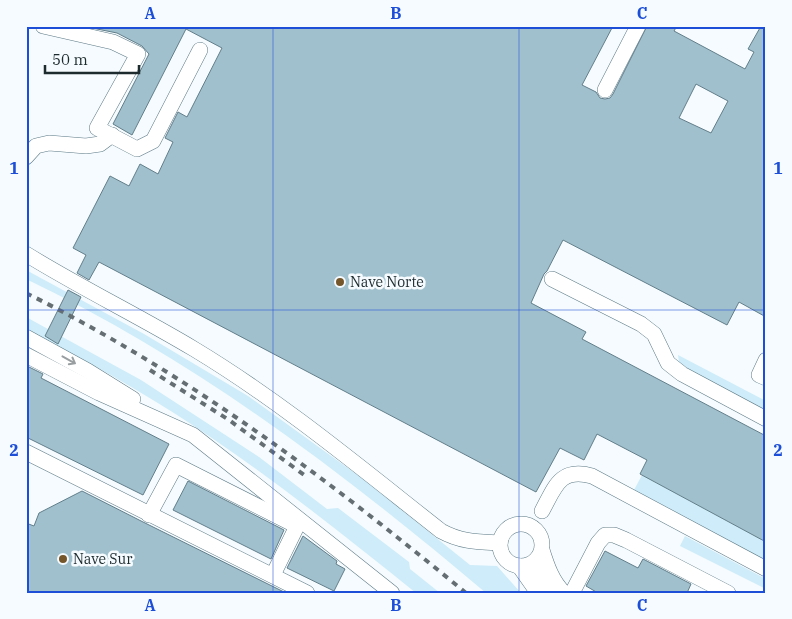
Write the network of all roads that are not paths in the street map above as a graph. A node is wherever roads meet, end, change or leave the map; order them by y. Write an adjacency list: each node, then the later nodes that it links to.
1 (43, 26): 5 (lane)
2 (638, 26): 4 (lane)
3 (200, 50): 5 (lane)
4 (605, 90)
5 (112, 136): 6 (lane)
6 (26, 157)
7 (26, 254): 18 (lane)
8 (552, 279): 14 (lane)
9 (26, 337): 13 (lane, one-way to 13)
10 (26, 355): 13 (lane)
11 (766, 360): 12 (lane)
12 (766, 378)
13 (152, 417): 24 (lane)
14 (766, 420)
15 (26, 452): 17 (lane)
16 (542, 511): 21 (lane)
17 (149, 515): 22 (lane); 22 (lane)
18 (500, 543): 19 (lane); 20 (lane)
19 (539, 555): 20 (lane); 27 (lane); 28 (lane)
20 (515, 566): 25 (lane); 26 (lane)
21 (766, 569)
22 (272, 575): 23 (lane)
23 (307, 593)
24 (392, 593)
25 (527, 593)
26 (538, 593)
27 (548, 593)
28 (564, 593)
29 (572, 593): 30 (lane)
30 (728, 593)

